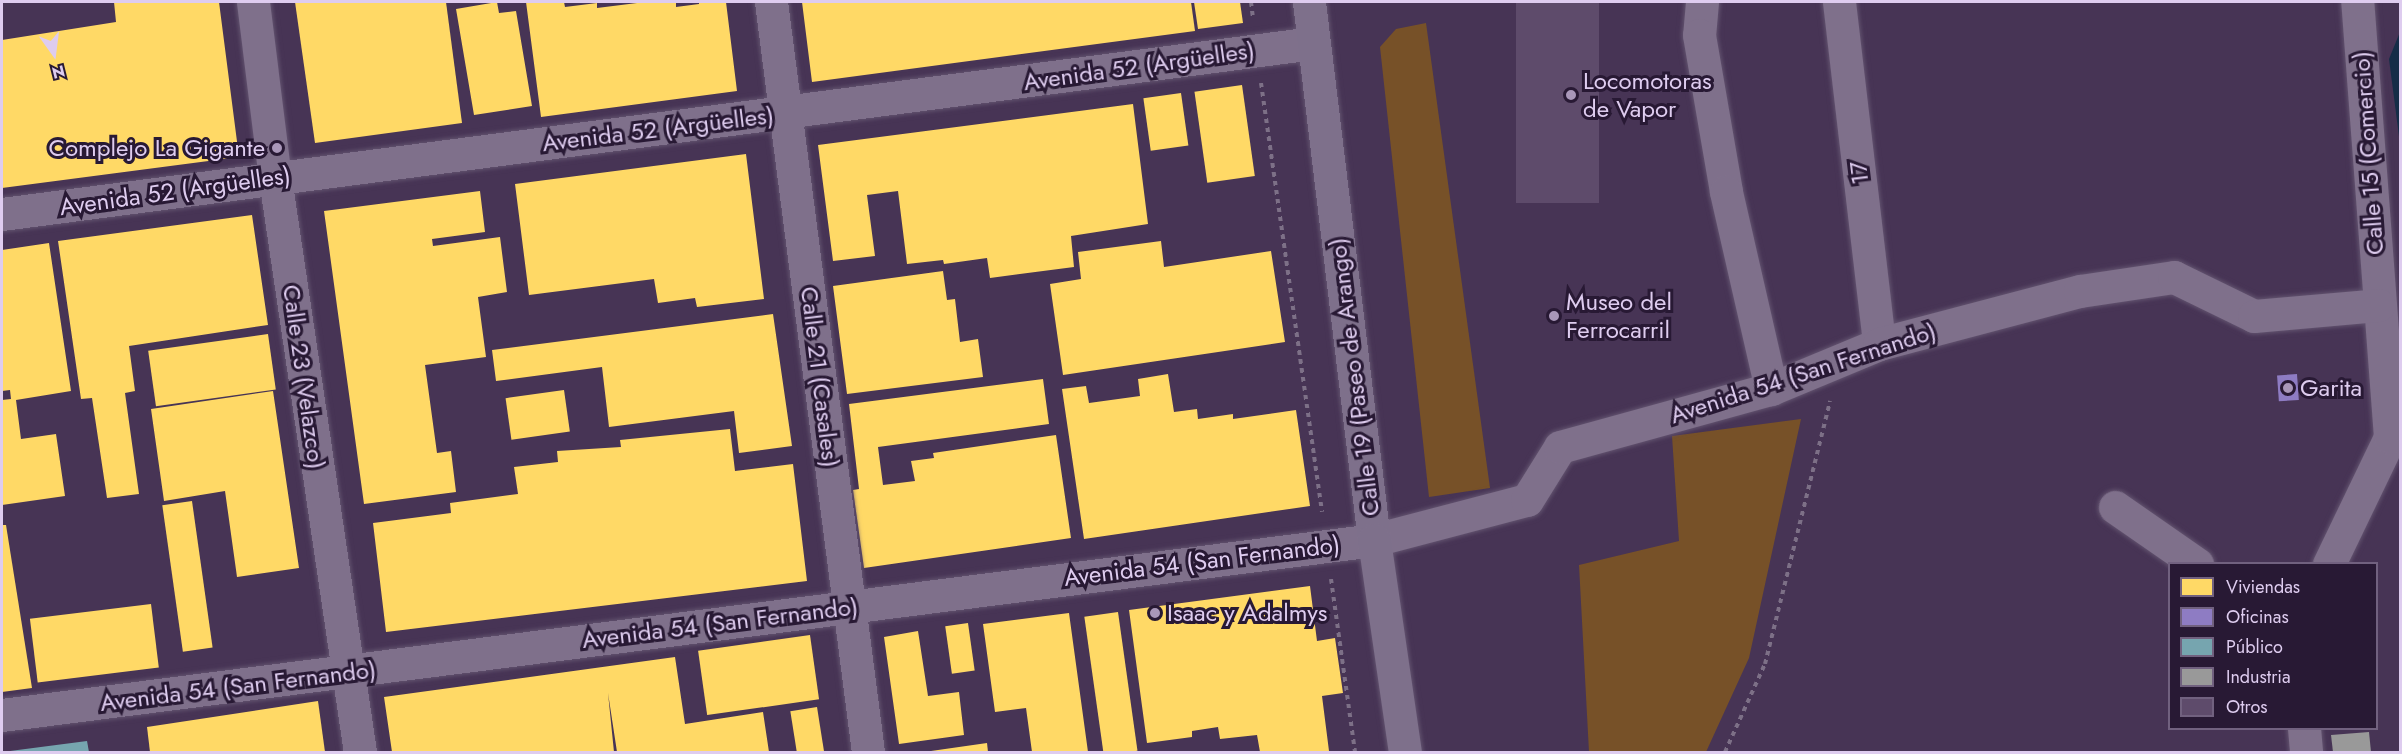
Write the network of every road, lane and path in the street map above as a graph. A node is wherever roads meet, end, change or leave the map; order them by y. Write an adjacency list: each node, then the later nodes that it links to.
1 (253, 2): 11 (street, Calle 23 (Velazco))
2 (771, 2): 10 (street, Calle 21 (Casales))
3 (1251, 2): 9 (path)
4 (1702, 2): 16 (street)
5 (1839, 2): 14 (street, 17)
6 (2357, 2): 13 (street, Calle 15 (Comercio))
7 (1313, 4): 8 (main road, Calle 19 (Paseo de Arango))
8 (1313, 43): 9 (street, Avenida 52 (Argüelles)); 18 (main road, Calle 19 (Paseo de Arango))
9 (1257, 50): 10 (street, Avenida 52 (Argüelles)); 19 (path)
10 (786, 113): 11 (street, Avenida 52 (Argüelles)); 22 (street, Calle 21 (Casales))
11 (275, 178): 12 (street, Avenida 52 (Argüelles)); 23 (street, Calle 23 (Velazco))
12 (2, 214)
13 (2379, 305): 14 (street, Avenida 54 (San Fernando)); 21 (street, Calle 15 (Comercio))
14 (1880, 344): 15 (street, Avenida 54 (San Fernando))
15 (1841, 360): 16 (street, Avenida 54 (San Fernando)); 30 (path)
16 (1771, 390): 18 (street, Avenida 54 (San Fernando))
17 (2115, 507): 20 (street)
18 (1374, 540): 19 (street, Avenida 54 (San Fernando)); 29 (main road, Calle 19 (Paseo de Arango))
19 (1327, 545): 22 (street, Avenida 54 (San Fernando)); 28 (path)
20 (2194, 562)
21 (2330, 562)
22 (849, 606): 23 (street, Avenida 54 (San Fernando)); 27 (street, Calle 21 (Casales))
23 (347, 672): 24 (street, Avenida 54 (San Fernando)); 26 (street, Calle 23 (Velazco))
24 (2, 715)
25 (2304, 730): 31 (street)
26 (360, 753)
27 (868, 753)
28 (1355, 753)
29 (1406, 753)
30 (1725, 753)
31 (2306, 753)

